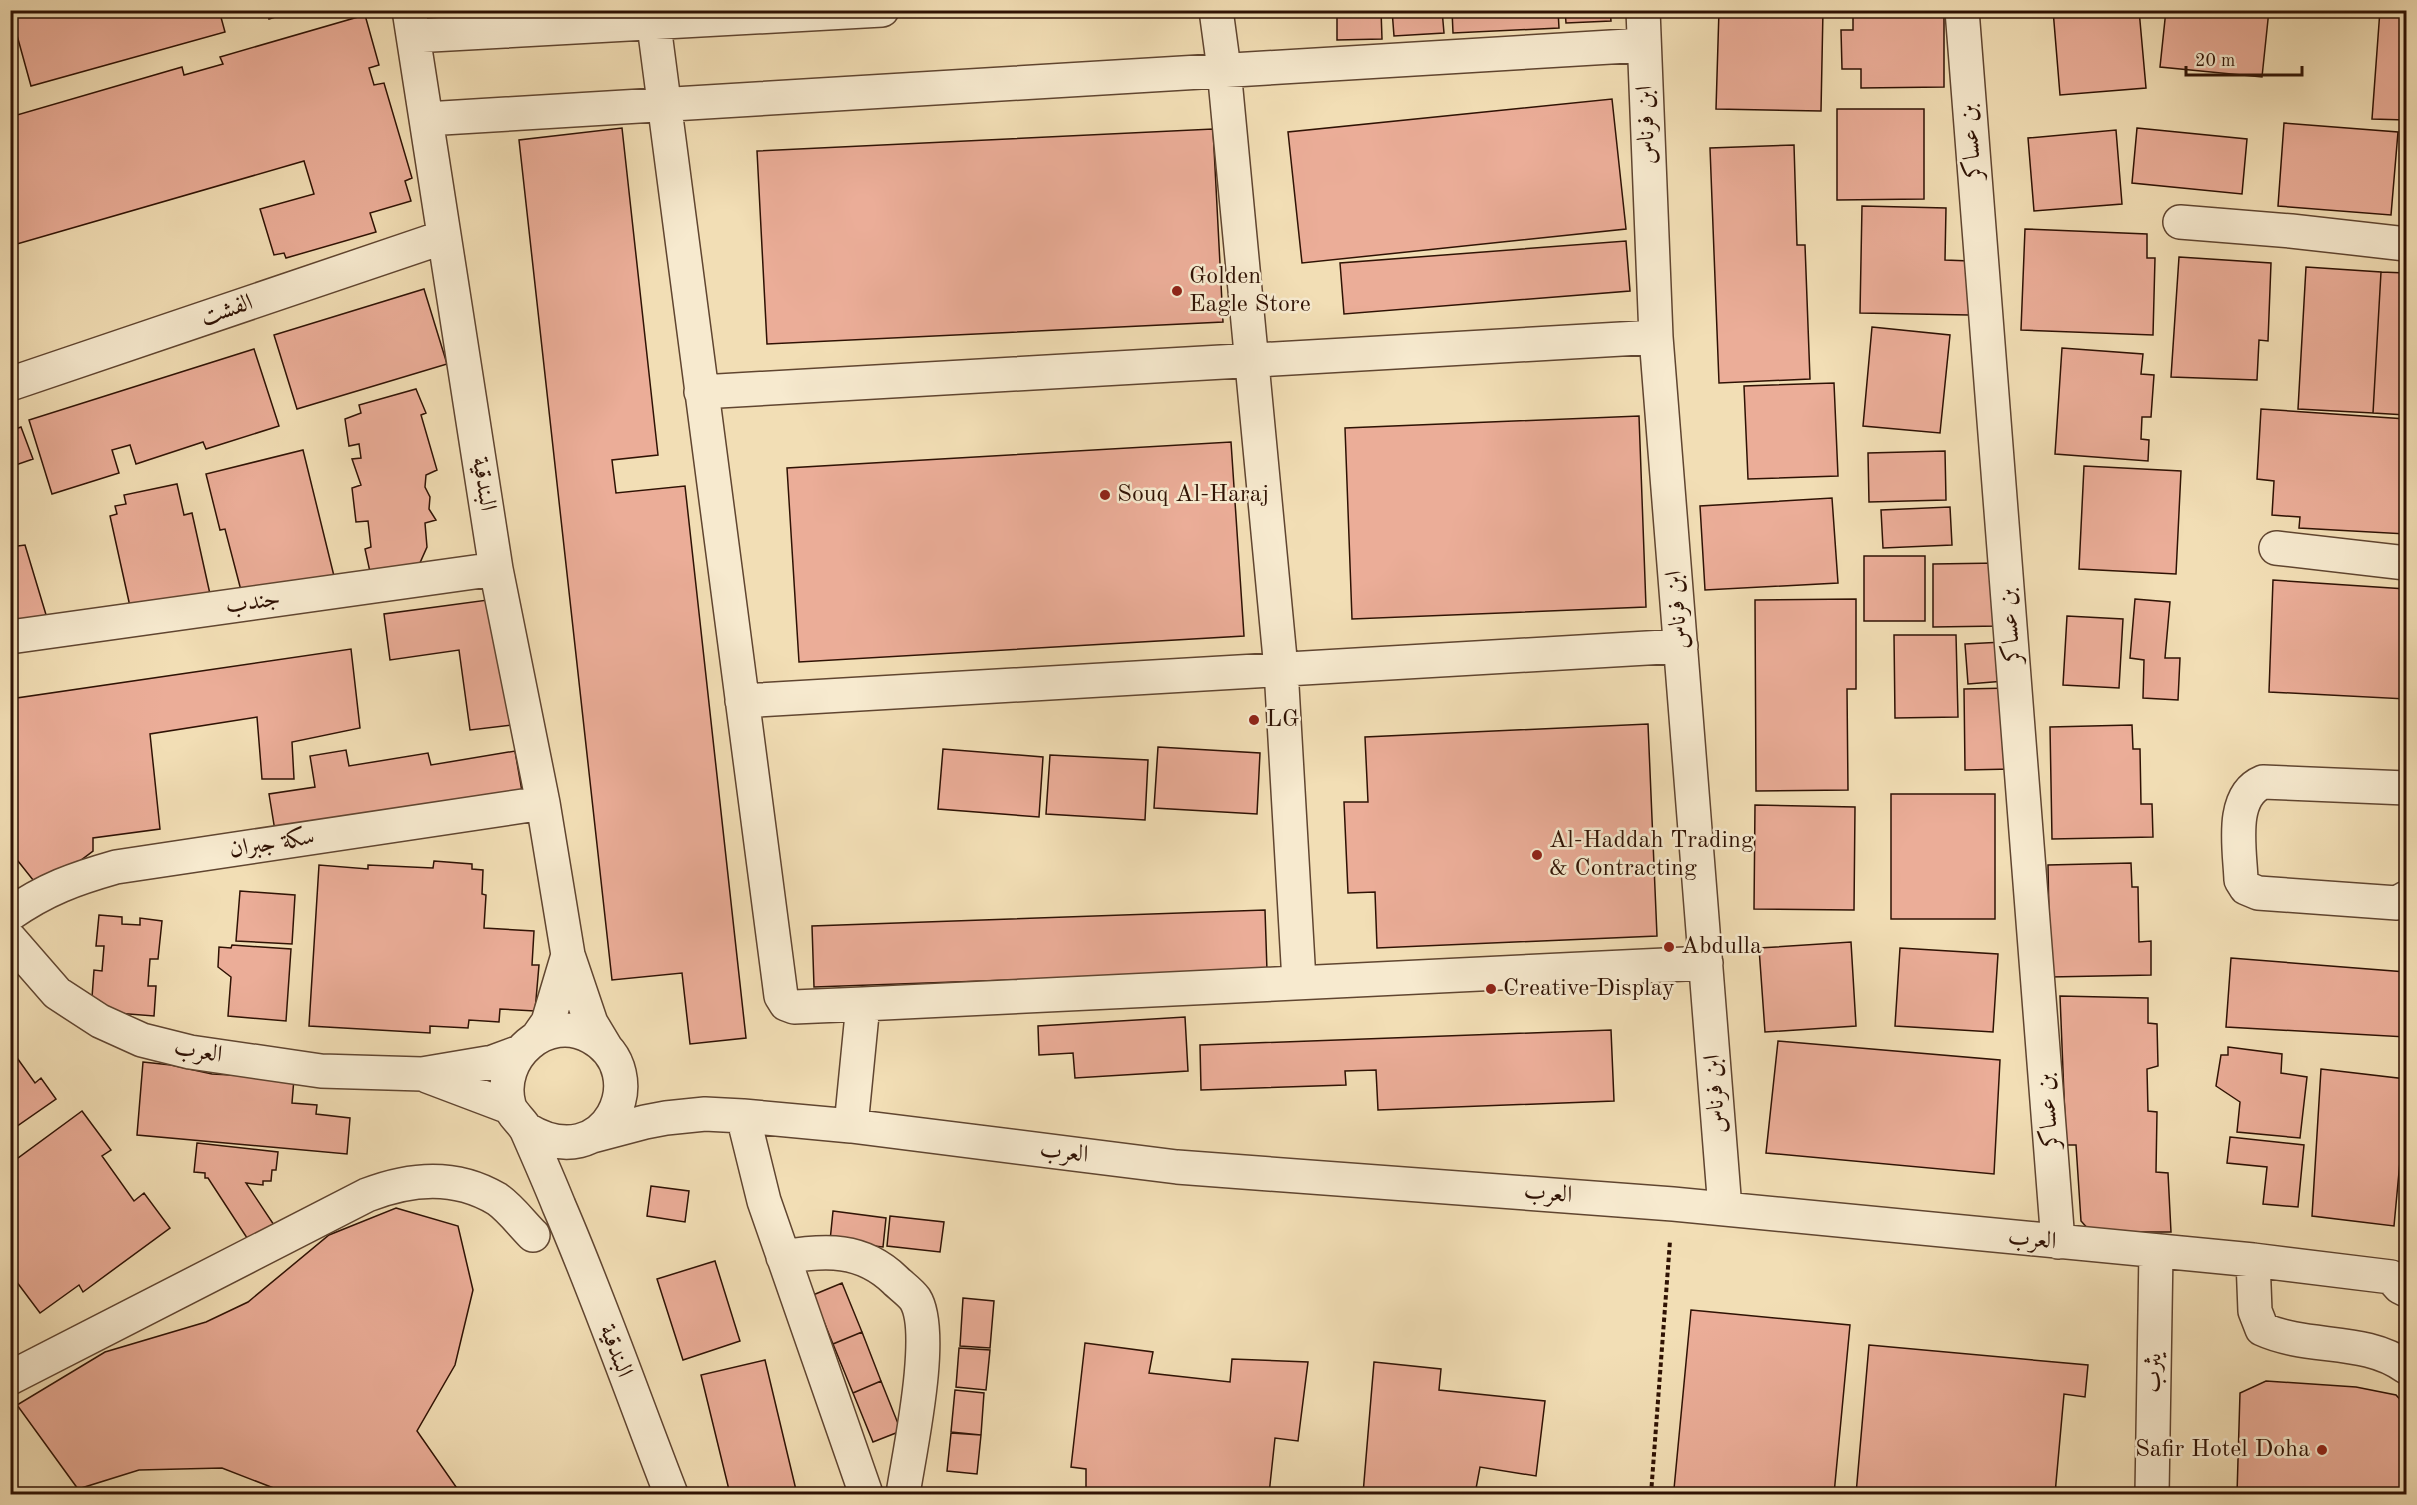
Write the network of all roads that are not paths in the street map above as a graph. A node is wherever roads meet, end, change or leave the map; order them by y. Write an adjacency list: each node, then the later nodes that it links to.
1 (882, 10): 5 (street)
2 (1216, 10): 9 (street)
3 (1643, 10): 8 (street, ابن فرناس)
4 (1962, 10): 47 (street, بن عساكر)
5 (869, 11): 6 (street)
6 (653, 17): 7 (street); 10 (street)
7 (411, 23): 11 (street, البندقية)
8 (1644, 45): 9 (street); 15 (street, ابن فرناس)
9 (1224, 69): 10 (street); 16 (street)
10 (664, 104): 11 (street); 18 (street)
11 (426, 119): 13 (street, البندقية)
12 (2180, 222): 14 (street)
13 (444, 237): 17 (street, الفشت); 21 (street, البندقية)
14 (2406, 244)
15 (1656, 337): 16 (street); 23 (street, ابن فرناس)
16 (1251, 360): 18 (street); 24 (street)
17 (10, 384)
18 (701, 392): 25 (street)
19 (2276, 548): 20 (street)
20 (2406, 563)
21 (496, 569): 22 (street, جندب); 27 (street, البندقية)
22 (10, 638)
23 (1681, 646): 24 (street); 32 (street, ابن فرناس)
24 (1281, 669): 25 (street); 33 (street)
25 (742, 701): 34 (street)
26 (2406, 788): 28 (street)
27 (543, 803): 29 (street, سكة جبران); 31 (street, البندقية)
28 (2406, 898)
29 (10, 914)
30 (10, 939): 37 (street, العرب)
31 (568, 955): 35 (street, البندقية); 36 (street, البندقية)
32 (1706, 963): 33 (street); 45 (street, ابن فرناس)
33 (1299, 981): 34 (street)
34 (863, 1004): 42 (street)
35 (530, 1044): 36 (street); 37 (street, العرب); 41 (street)
36 (606, 1048): 38 (street)
37 (422, 1074): 41 (street, العرب)
38 (621, 1080): 39 (street, العرب); 43 (street)
39 (705, 1114): 40 (street, العرب); 43 (street, العرب)
40 (743, 1116): 42 (street, العرب); 49 (street)
41 (518, 1118): 43 (street); 44 (street, البندقية)
42 (851, 1126): 45 (street, العرب)
43 (585, 1139): 44 (street, البندقية)
44 (560, 1207): 54 (street, البندقية)
45 (1725, 1209): 47 (street, العرب)
46 (533, 1235): 53 (street)
47 (2058, 1242): 48 (street, العرب)
48 (2156, 1251): 50 (street, العرب); 57 (street, يثرب)
49 (783, 1257): 55 (street); 56 (street)
50 (2253, 1260): 51 (street, العرب); 52 (street)
51 (2401, 1278)
52 (2406, 1367)
53 (10, 1378)
54 (671, 1494)
55 (866, 1494)
56 (903, 1494)
57 (2152, 1494)

